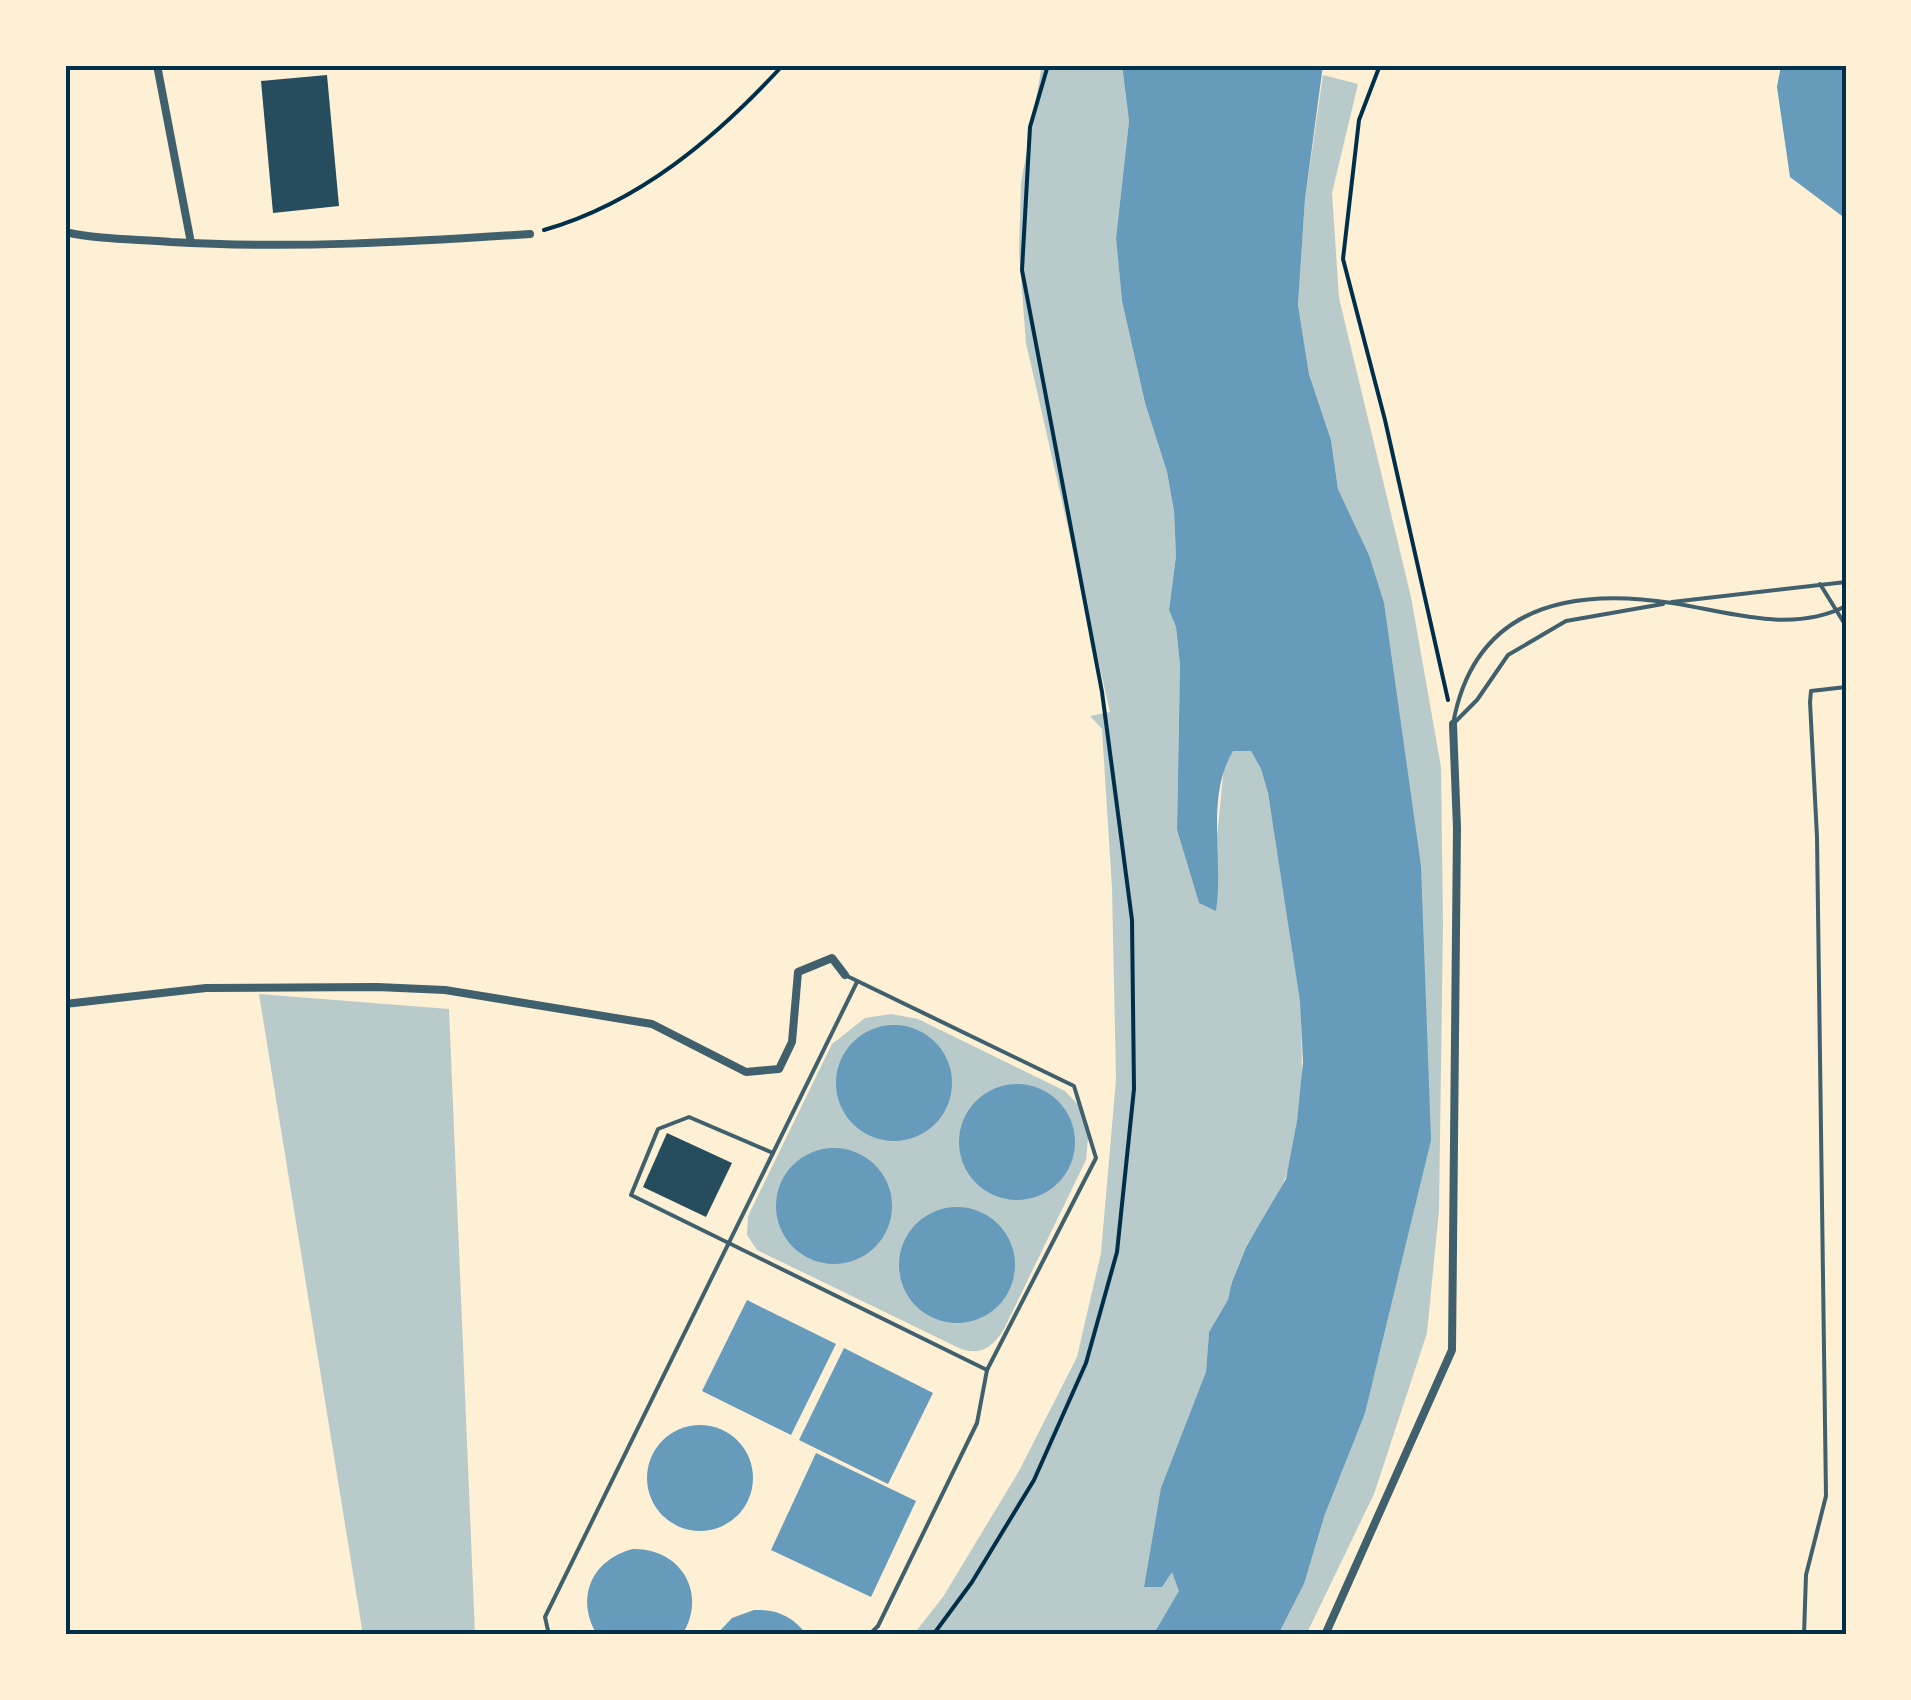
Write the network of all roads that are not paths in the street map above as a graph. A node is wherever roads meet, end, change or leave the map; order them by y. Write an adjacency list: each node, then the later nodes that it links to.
1 (157, 65): 4 (street)
2 (65, 232): 4 (street)
3 (530, 234): 4 (street)
4 (190, 243)
5 (1846, 582): 6 (lane)
6 (1820, 584): 7 (lane); 9 (lane)
7 (1668, 602): 9 (lane); 12 (lane); 12 (lane)
8 (1846, 606): 9 (lane)
9 (1834, 612): 10 (lane)
10 (1846, 626)
11 (1846, 687): 22 (lane)
12 (1453, 724): 21 (street)
13 (845, 975): 14 (lane); 15 (street)
14 (857, 982): 16 (lane); 18 (lane)
15 (65, 1004)
16 (773, 1154): 17 (lane); 17 (lane)
17 (728, 1243): 18 (lane); 19 (lane)
18 (988, 1370): 20 (lane)
19 (549, 1635)
20 (870, 1635)
21 (1325, 1635)
22 (1804, 1635)

